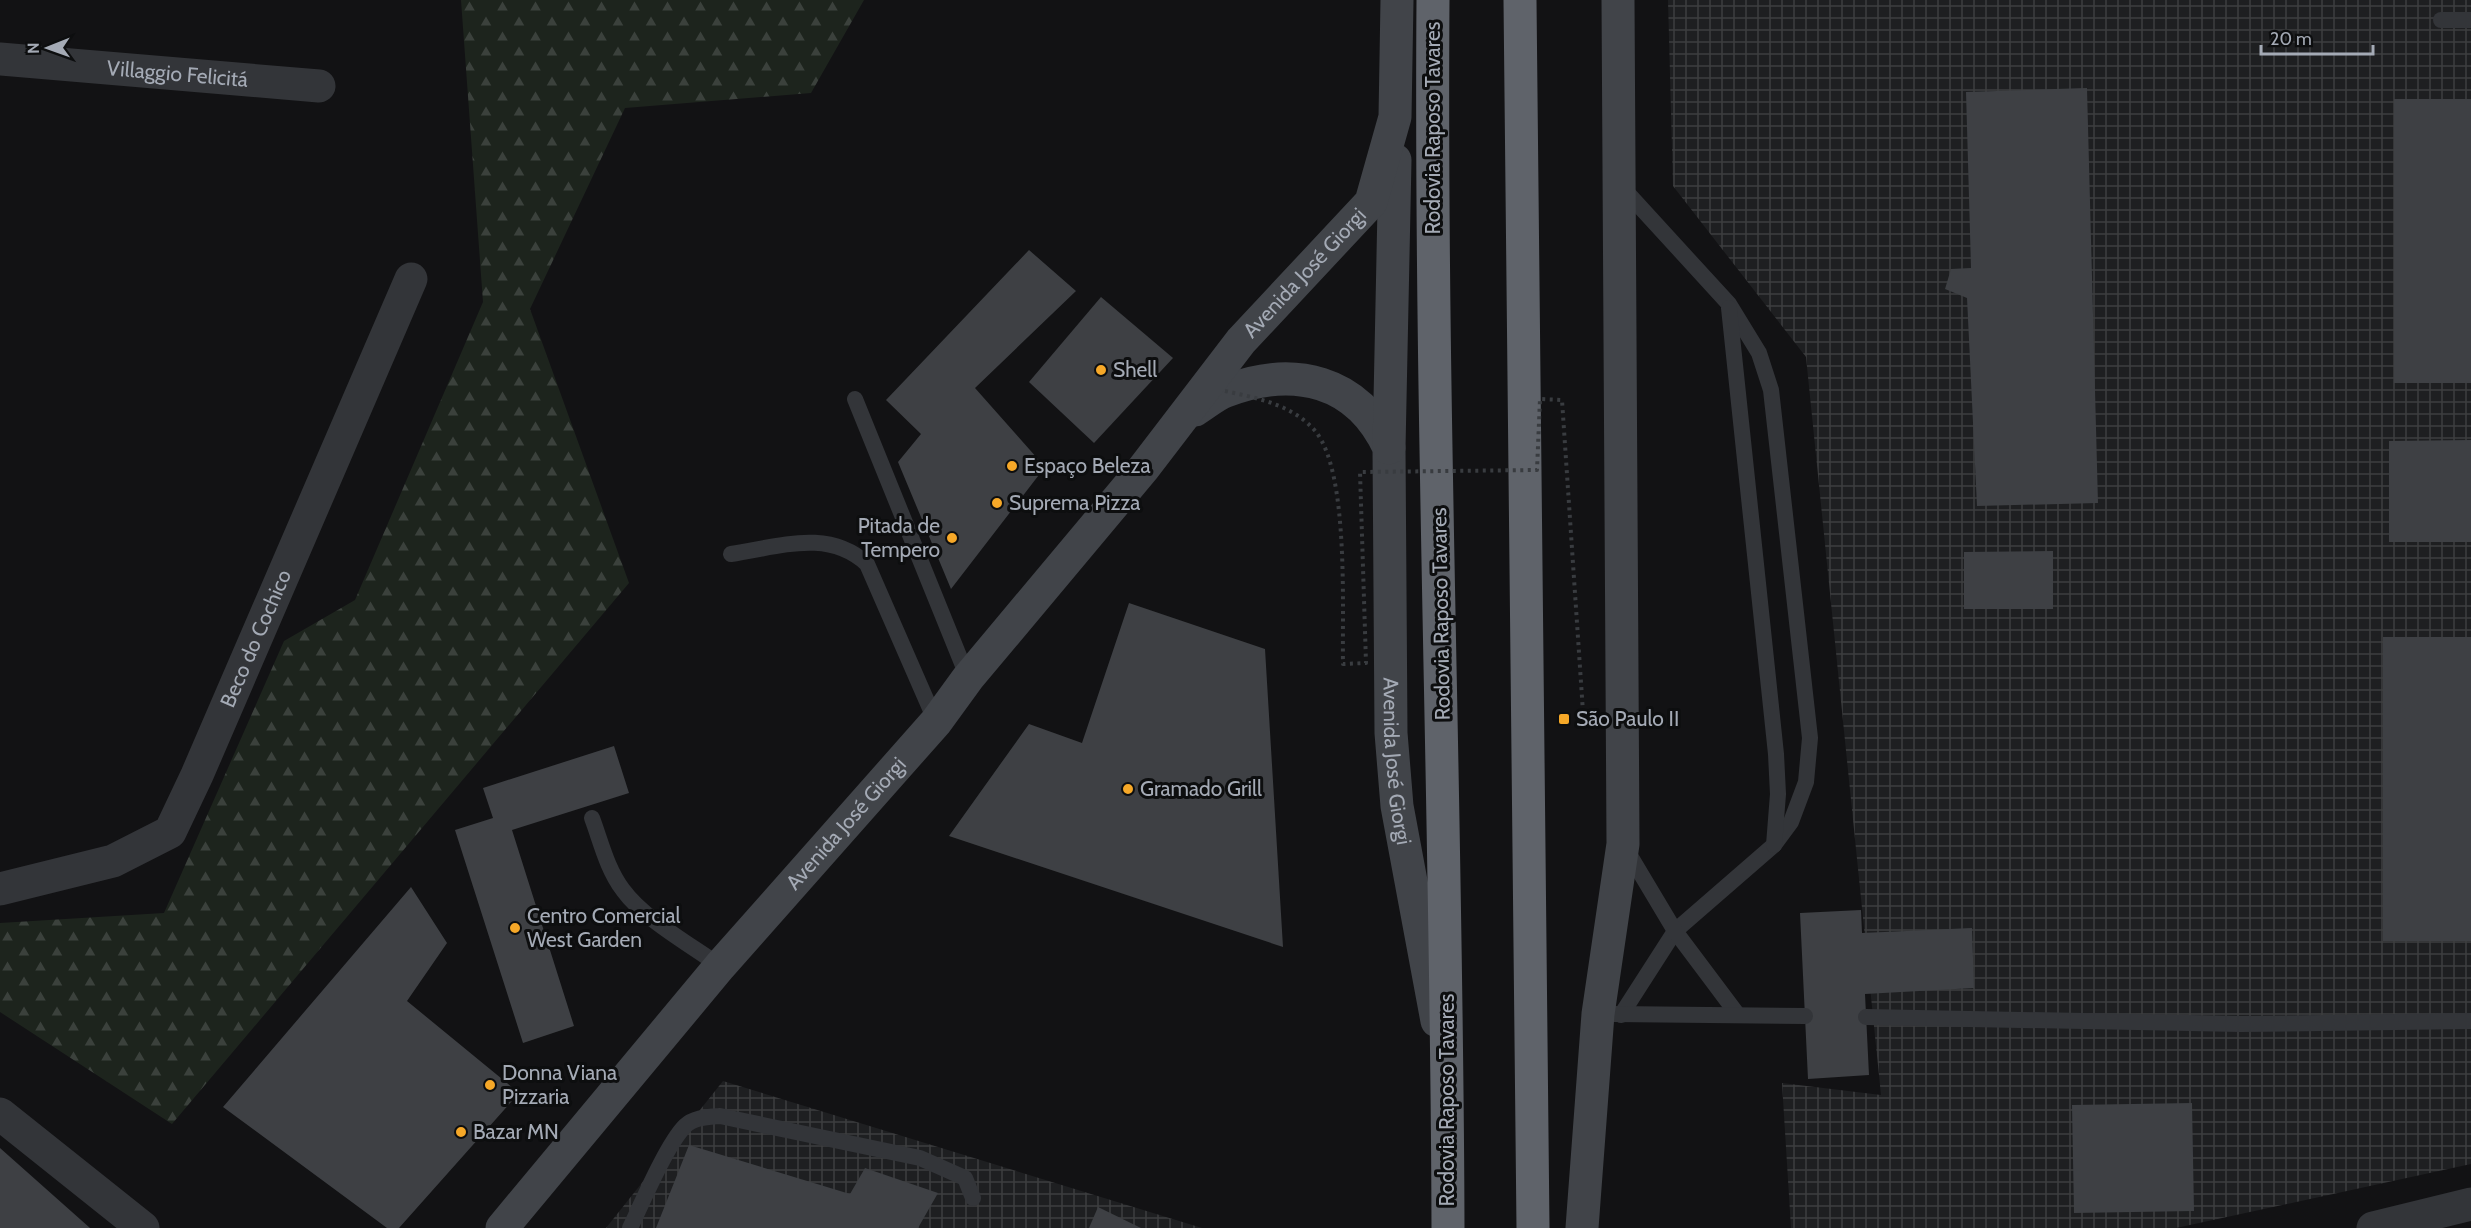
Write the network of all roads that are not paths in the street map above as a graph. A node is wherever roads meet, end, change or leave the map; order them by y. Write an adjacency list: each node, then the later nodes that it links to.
1 (1397, 0): 9 (street, Avenida José Giorgi)
2 (1433, 0): 30 (highway, Rodovia Raposo Tavares)
3 (1521, 0): 38 (highway)
4 (1620, 4): 10 (street)
5 (2441, 20): 6 (lane)
6 (2471, 20)
7 (0, 59): 8 (street, Villaggio Felicitá)
8 (320, 86)
9 (1395, 117): 14 (street, Avenida José Giorgi); 15 (street, Avenida José Giorgi)
10 (1620, 186): 12 (lane); 20 (street)
11 (411, 279): 22 (street, Beco do Cochico)
12 (1729, 304): 21 (lane); 21 (lane)
13 (855, 399): 17 (lane)
14 (1185, 416): 15 (street, Avenida José Giorgi); 17 (street, Avenida José Giorgi)
15 (1389, 448): 30 (street, Avenida José Giorgi)
16 (731, 554): 18 (lane)
17 (968, 678): 18 (street, Avenida José Giorgi)
18 (936, 722): 24 (street, Avenida José Giorgi)
19 (592, 818): 24 (lane)
20 (1623, 844): 23 (lane); 25 (street)
21 (1774, 845): 23 (lane)
22 (0, 889)
23 (1675, 931): 25 (lane); 26 (lane)
24 (720, 966): 35 (street, Avenida José Giorgi)
25 (1609, 1014): 26 (lane); 39 (street)
26 (1738, 1015): 27 (lane)
27 (1805, 1016)
28 (1866, 1017): 29 (lane)
29 (2471, 1021)
30 (1446, 1070): 37 (highway, Rodovia Raposo Tavares)
31 (0, 1114): 34 (street)
32 (973, 1198): 36 (lane)
33 (2471, 1204): 40 (street)
34 (143, 1228)
35 (502, 1228)
36 (630, 1228)
37 (1448, 1228)
38 (1533, 1228)
39 (1582, 1228)
40 (2373, 1228)

